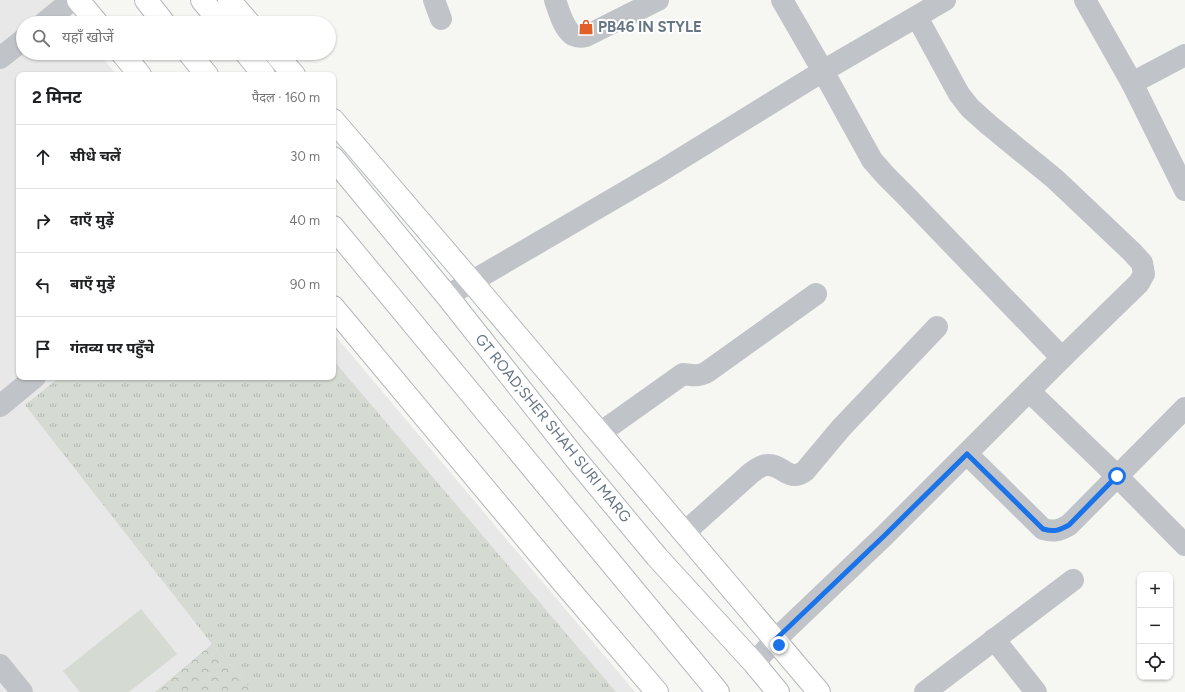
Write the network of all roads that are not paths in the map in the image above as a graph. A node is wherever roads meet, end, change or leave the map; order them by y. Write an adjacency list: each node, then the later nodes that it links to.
1 (72, 0): 11 (street)
2 (78, 0): 12 (main road)
3 (146, 0): 13 (main road)
4 (202, 0): 14 (main road)
5 (230, 0): 15 (main road)
6 (555, 0): 7 (street)
7 (658, 0)
8 (782, 0): 24 (street)
9 (945, 0): 16 (street)
10 (1085, 0): 29 (street)
11 (53, 16)
12 (91, 16)
13 (159, 16)
14 (215, 16)
15 (243, 16)
16 (916, 17): 24 (street); 39 (street)
17 (16, 45): 19 (street)
18 (1185, 55): 29 (street)
19 (0, 58)
20 (128, 60): 25 (main road)
21 (195, 60): 26 (main road)
22 (252, 60): 27 (main road)
23 (281, 60): 28 (main road)
24 (823, 71): 34 (street); 39 (street)
25 (138, 72)
26 (205, 72)
27 (262, 72)
28 (291, 72)
29 (1132, 83): 32 (street)
30 (336, 124): 34 (main road)
31 (336, 162): 36 (main road, GT ROAD;SHER SHAH SURI MARG)
32 (1185, 190)
33 (336, 231): 56 (main road)
34 (471, 281): 36 (street); 44 (main road)
35 (816, 294): 44 (street)
36 (448, 296): 52 (main road, GT ROAD;SHER SHAH SURI MARG)
37 (336, 311): 55 (main road)
38 (937, 326): 47 (street)
39 (1062, 358): 41 (street)
40 (31, 380): 42 (street)
41 (1029, 391): 45 (street); 46 (street)
42 (0, 406)
43 (1185, 408): 46 (street)
44 (600, 433): 47 (main road)
45 (967, 454): 46 (street); 51 (street)
46 (1117, 476): 48 (street)
47 (684, 533): 51 (main road)
48 (1185, 545)
49 (1073, 580): 50 (street)
50 (994, 639): 59 (street); 60 (street)
51 (775, 640): 52 (street); 58 (main road)
52 (754, 663): 57 (main road, GT ROAD;SHER SHAH SURI MARG)
53 (0, 665): 54 (street)
54 (22, 692)
55 (657, 692)
56 (718, 692)
57 (778, 692)
58 (819, 692)
59 (925, 692)
60 (1036, 692)

